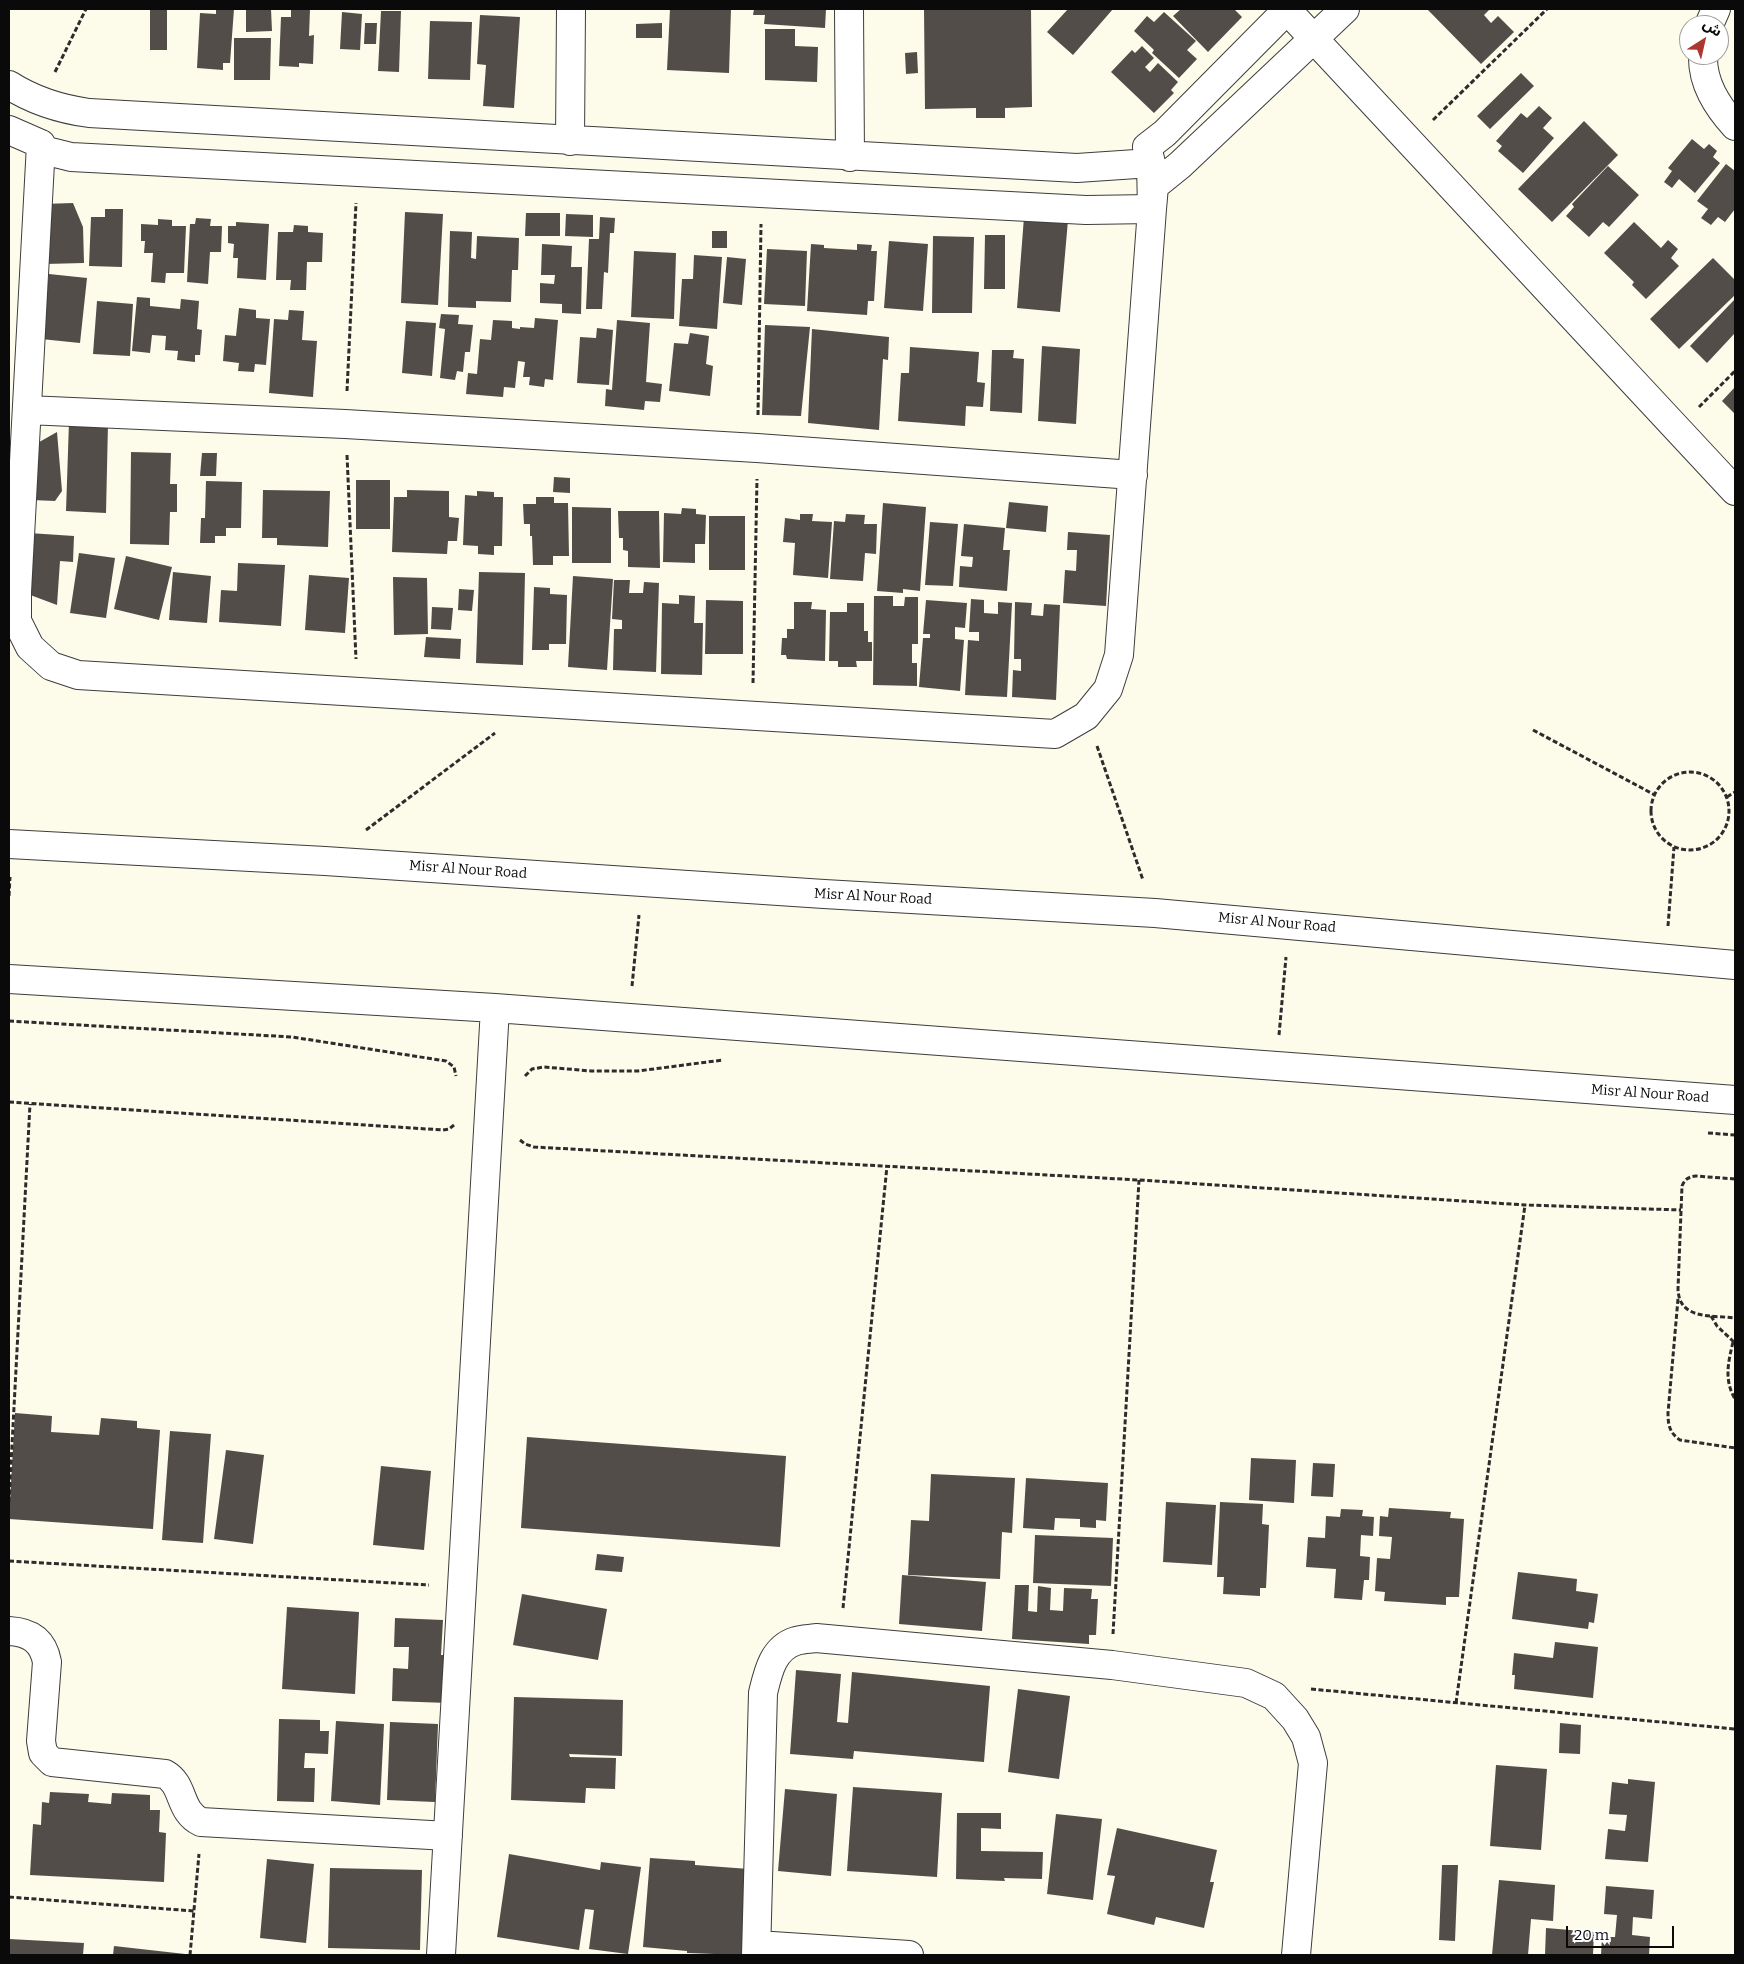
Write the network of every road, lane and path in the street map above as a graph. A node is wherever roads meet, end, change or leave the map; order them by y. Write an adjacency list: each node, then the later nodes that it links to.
1 (86, 9): 10 (path)
2 (571, 9): 13 (street)
3 (849, 9): 16 (street)
4 (1288, 9): 7 (street); 17 (street)
5 (1345, 9): 7 (street)
6 (1547, 9): 14 (path)
7 (1315, 38): 14 (street); 18 (street)
8 (1702, 65): 11 (street)
9 (9, 85): 10 (street)
10 (41, 102): 13 (street)
11 (1735, 126)
12 (9, 130): 15 (street)
13 (570, 141): 16 (street)
14 (1411, 141): 21 (street)
15 (41, 144): 18 (street); 20 (street)
16 (850, 157): 17 (street)
17 (1152, 163): 18 (street)
18 (1152, 209): 22 (street)
19 (1735, 371): 21 (path)
20 (27, 410): 22 (street); 24 (street)
21 (1678, 429): 23 (street)
22 (1133, 475): 24 (street)
23 (1735, 491)
24 (1086, 716): 34 (path)
25 (1533, 730): 28 (path)
26 (496, 732): 30 (path)
27 (1735, 792): 29 (path)
28 (1655, 795): 29 (path); 32 (path)
29 (1727, 797): 32 (path)
30 (364, 831)
31 (9, 844): 33 (street, Misr Al Nour Road)
32 (1674, 847): 36 (path)
33 (642, 882): 34 (street, Misr Al Nour Road); 40 (path)
34 (1155, 913): 35 (street, Misr Al Nour Road)
35 (1289, 924): 36 (street, Misr Al Nour Road); 43 (path)
36 (1666, 958): 37 (street, Misr Al Nour Road)
37 (1735, 965)
38 (9, 979): 39 (street, Misr Al Nour Road)
39 (495, 1008): 40 (street, Misr Al Nour Road); 66 (street)
40 (630, 1018): 43 (street, Misr Al Nour Road)
41 (9, 1021): 44 (path)
42 (732, 1058): 45 (path)
43 (1277, 1066): 46 (street, Misr Al Nour Road)
44 (456, 1077)
45 (523, 1079)
46 (1735, 1100)
47 (9, 1102): 48 (path)
48 (30, 1104): 49 (path); 64 (path)
49 (455, 1122)
50 (1706, 1133): 52 (path)
51 (517, 1134): 53 (path)
52 (1735, 1135)
53 (887, 1166): 54 (path); 68 (path)
54 (1140, 1180): 56 (path); 69 (path)
55 (1735, 1180): 57 (path)
56 (1525, 1205): 57 (path); 71 (path)
57 (1681, 1210): 58 (path)
58 (1678, 1298): 59 (path); 63 (path)
59 (1710, 1315): 60 (path); 61 (path)
60 (1735, 1318)
61 (1734, 1343): 62 (path)
62 (1735, 1399)
63 (1735, 1448)
64 (9, 1502)
65 (9, 1561): 66 (path)
66 (462, 1587): 74 (street)
67 (9, 1631): 73 (street)
68 (840, 1640): 69 (street); 77 (street)
69 (1112, 1665): 81 (street)
70 (1303, 1688): 71 (path)
71 (1456, 1703): 72 (path)
72 (1735, 1729)
73 (201, 1822): 74 (street); 76 (path)
74 (448, 1836): 79 (street)
75 (9, 1897): 76 (path)
76 (194, 1911): 78 (path)
77 (757, 1950): 80 (street)
78 (190, 1955)
79 (441, 1955)
80 (908, 1955)
81 (1296, 1955)

